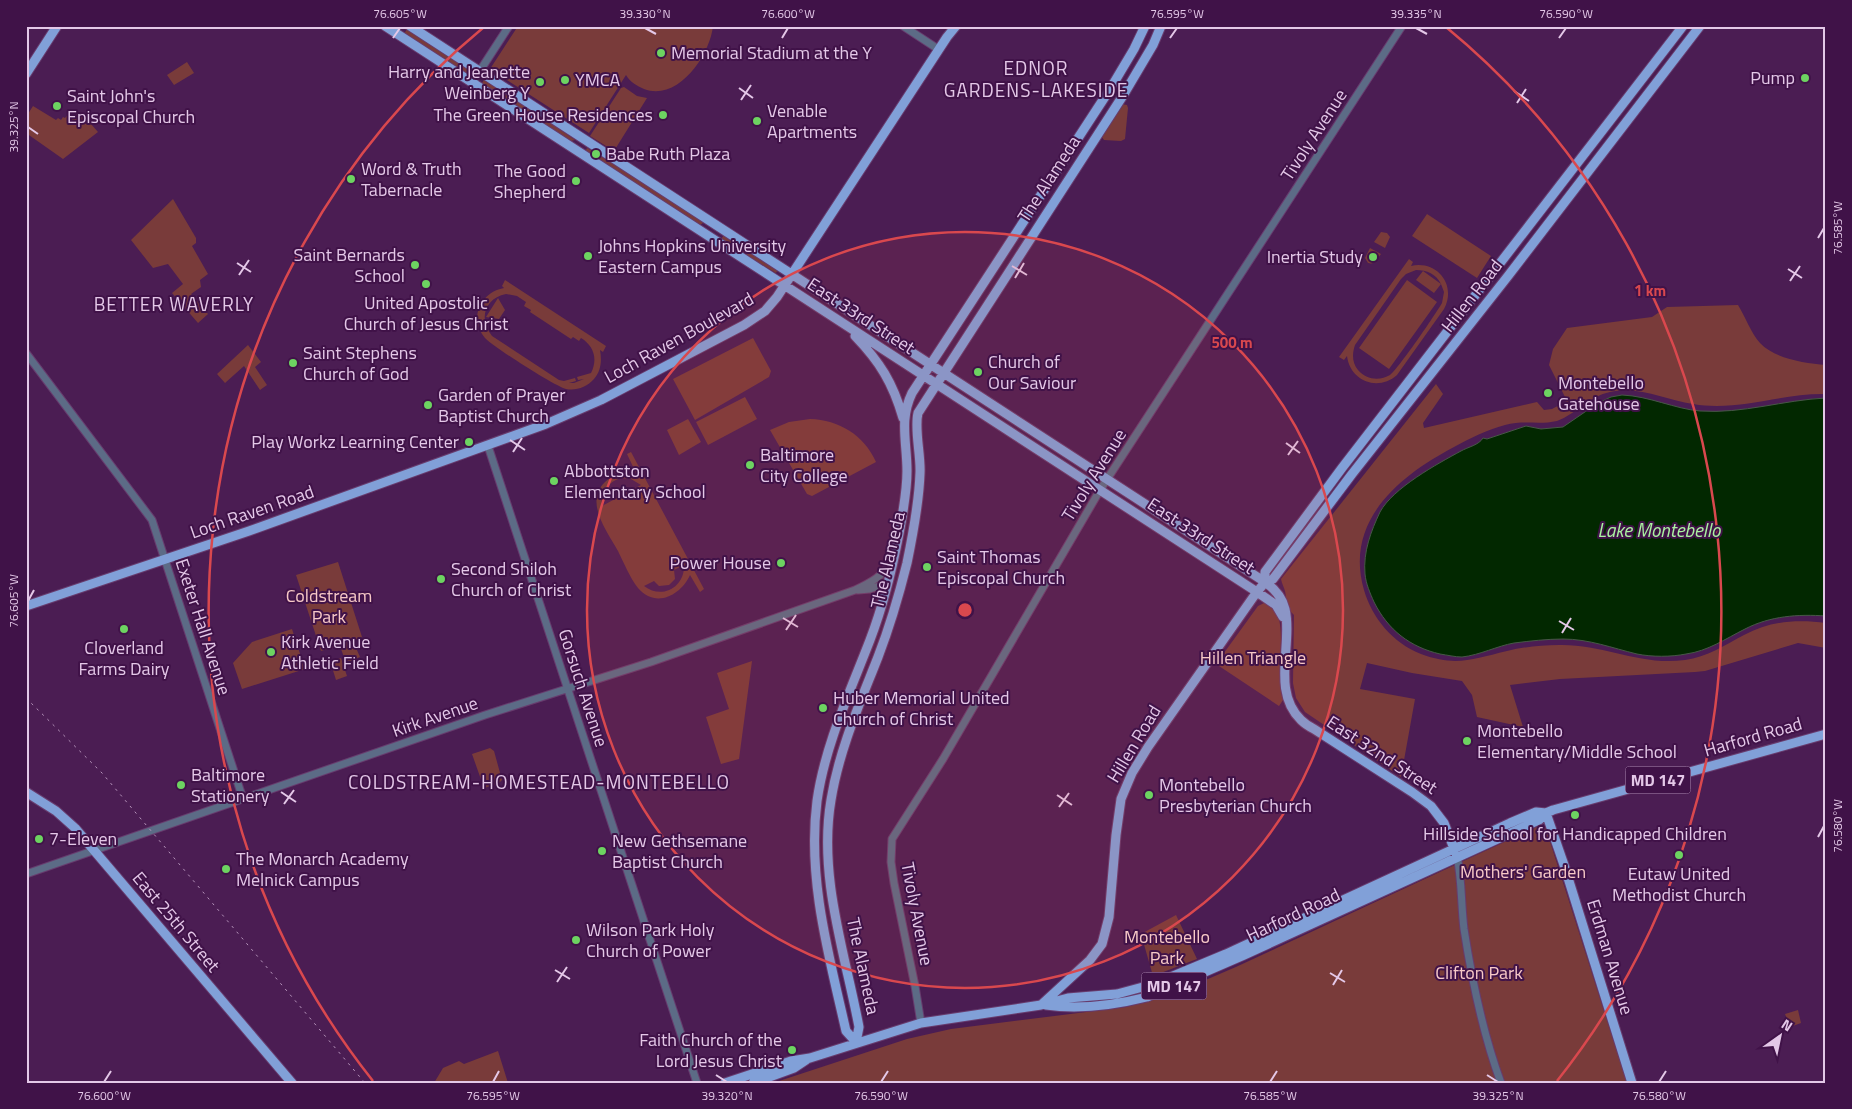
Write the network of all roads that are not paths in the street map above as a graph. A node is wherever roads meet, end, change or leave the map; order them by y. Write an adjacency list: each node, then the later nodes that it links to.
1 (57, 26): 14 (main road)
2 (385, 26): 15 (main road, East 33rd Street)
3 (410, 26): 13 (main road, East 33rd Street)
4 (509, 26): 13 (street)
5 (903, 26): 12 (street)
6 (956, 26): 12 (main road, Loch Raven Boulevard)
7 (1145, 26): 20 (main road, The Alameda)
8 (1161, 26): 21 (main road, The Alameda)
9 (1402, 26): 26 (street, Tivoly Avenue)
10 (1683, 26): 31 (main road, Hillen Road)
11 (1700, 26): 31 (main road, Hillen Road)
12 (938, 50): 16 (main road, Loch Raven Boulevard)
13 (479, 71): 15 (street); 16 (main road, East 33rd Street)
14 (26, 74)
15 (472, 83): 17 (main road, East 33rd Street)
16 (793, 274): 17 (main road, Loch Raven Boulevard); 20 (main road, East 33rd Street)
17 (784, 286): 18 (main road, East 33rd Street); 25 (main road, Loch Raven Boulevard)
18 (838, 321): 22 (main road, East 33rd Street); 24 (main road)
19 (26, 353): 29 (street, Exeter Hall Avenue)
20 (931, 364): 21 (main road, East 33rd Street); 22 (main road, The Alameda)
21 (944, 372): 23 (main road, The Alameda); 26 (main road, East 33rd Street)
22 (923, 376): 23 (main road, East 33rd Street); 24 (main road, The Alameda)
23 (936, 384): 27 (main road, East 33rd Street); 30 (main road, The Alameda)
24 (904, 420): 28 (main road, The Alameda)
25 (488, 446): 29 (main road, Loch Raven Road); 39 (street, Gorsuch Avenue)
26 (1108, 479): 27 (street, Tivoly Avenue); 31 (main road, East 33rd Street)
27 (1100, 490): 35 (main road, East 33rd Street); 52 (street, Tivoly Avenue)
28 (896, 549): 32 (main road, The Alameda); 34 (street, Kirk Avenue)
29 (165, 559): 37 (main road, Loch Raven Road); 43 (street, Exeter Hall Avenue)
30 (905, 568): 32 (main road); 53 (main road, The Alameda)
31 (1266, 582): 35 (main road, Hillen Road); 38 (main road, East 33rd Street)
32 (888, 583): 33 (street, Kirk Avenue); 36 (main road, The Alameda)
33 (870, 589): 34 (street, Kirk Avenue); 36 (street, Kirk Avenue)
34 (855, 590): 39 (street, Kirk Avenue)
35 (1257, 592): 38 (main road, East 33rd Street); 48 (main road, Hillen Road)
36 (885, 593): 53 (main road, The Alameda)
37 (26, 606)
38 (1286, 624): 40 (main road, East 33rd Street)
39 (568, 689): 43 (street, Kirk Avenue); 56 (street, Gorsuch Avenue)
40 (1301, 720): 46 (main road, East 32nd Street)
41 (1826, 734): 44 (main road, Harford Road / MD 147)
42 (26, 792): 45 (main road, East 25th Street)
43 (244, 799): 45 (street, Kirk Avenue)
44 (1546, 813): 46 (main road, Harford Road / MD 147); 60 (main road, Erdman Avenue)
45 (94, 850): 47 (street, Kirk Avenue); 55 (main road, East 25th Street)
46 (1456, 852): 50 (main road, Harford Road / MD 147); 51 (main road, Harford Road / MD 147); 59 (street, East 32nd Street)
47 (26, 874)
48 (1078, 970): 49 (main road, Hillen Road); 51 (main road, Hillen Road)
49 (1067, 981): 50 (main road); 51 (main road, Hillen Road)
50 (1068, 998): 51 (main road, Harford Road / MD 147)
51 (1041, 1005): 52 (main road, Harford Road / MD 147)
52 (921, 1023): 53 (main road, Harford Road / MD 147)
53 (856, 1042): 54 (main road, Harford Road / MD 147)
54 (810, 1058): 57 (main road, Harford Road / MD 147); 58 (main road, Harford Road / MD 147)
55 (292, 1083)
56 (698, 1083)
57 (725, 1083)
58 (753, 1083)
59 (1501, 1083)
60 (1632, 1083)

